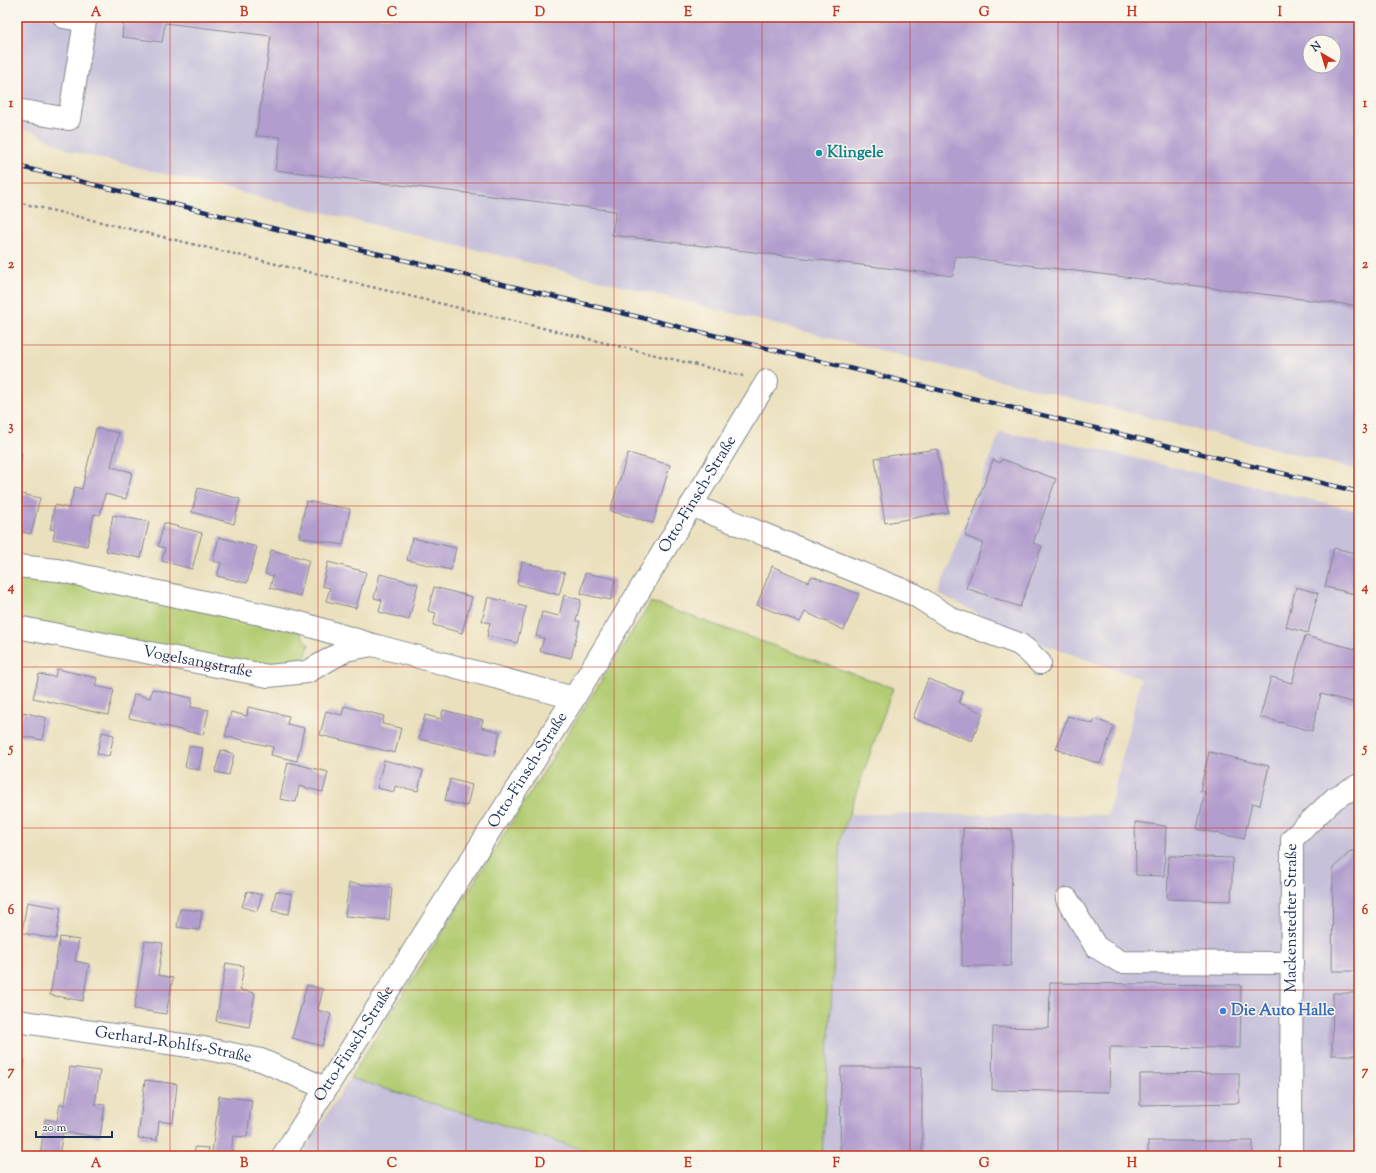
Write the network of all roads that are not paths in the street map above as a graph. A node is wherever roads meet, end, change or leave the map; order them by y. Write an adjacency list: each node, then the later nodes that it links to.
1 (64, 17): 2 (street)
2 (17, 110)
3 (767, 381): 4 (street, Otto-Finsch-Straße)
4 (691, 505): 8 (street); 9 (street, Otto-Finsch-Straße)
5 (17, 566): 7 (street, Vogelsangstraße)
6 (17, 627): 7 (street, Vogelsangstraße)
7 (373, 645): 9 (street, Vogelsangstraße)
8 (1040, 663)
9 (574, 698): 14 (street, Otto-Finsch-Straße)
10 (1359, 785): 12 (street, Mackenstedter Straße)
11 (1067, 899): 12 (street)
12 (1292, 963): 16 (street, Mackenstedter Straße)
13 (17, 1021): 14 (street, Gerhard-Rohlfs-Straße)
14 (324, 1088): 15 (street, Otto-Finsch-Straße)
15 (283, 1156)
16 (1291, 1156)

